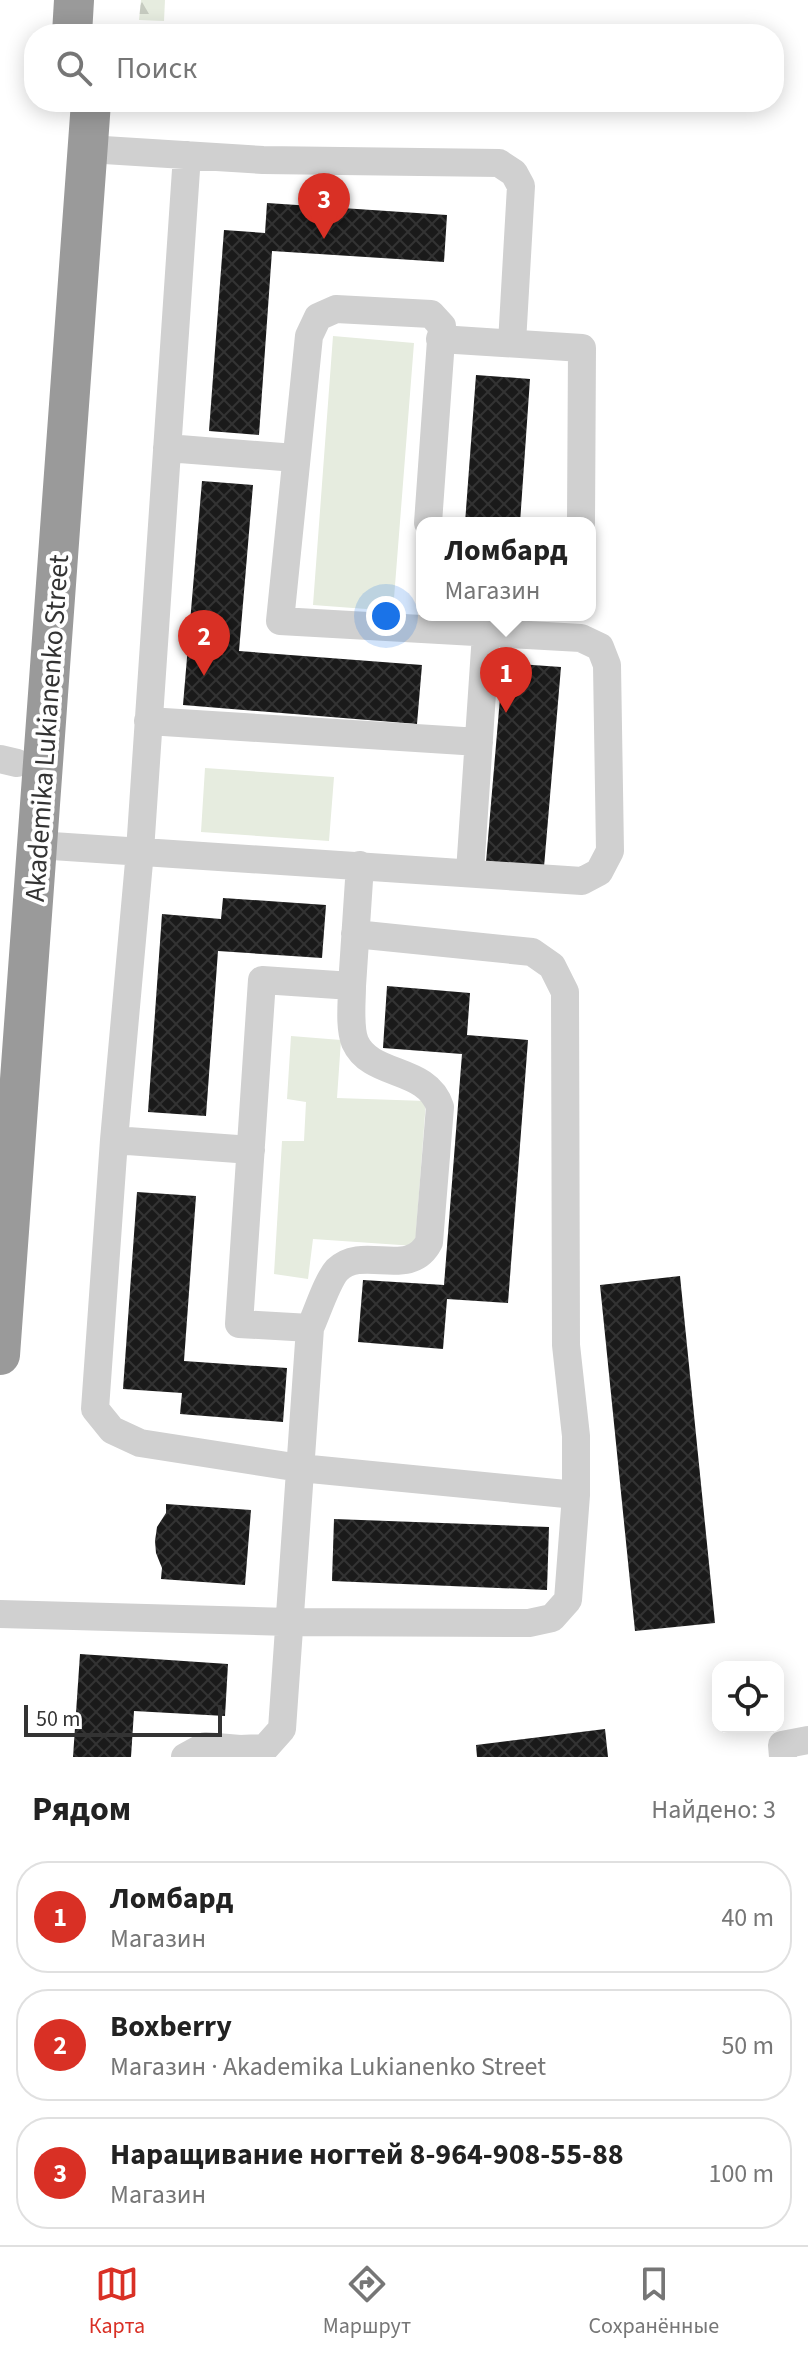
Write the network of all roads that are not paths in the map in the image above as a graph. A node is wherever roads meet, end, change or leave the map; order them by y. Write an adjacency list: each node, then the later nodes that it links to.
1 (74, 0): 3 (highway)
2 (98, 0): 4 (highway)
3 (73, 24)
4 (97, 24)
5 (65, 112): 21 (highway, Akademika Lukianenko Street)
6 (90, 112): 7 (highway, Akademika Lukianenko Street)
7 (88, 149): 8 (lane); 22 (highway, Akademika Lukianenko Street)
8 (187, 155): 10 (lane); 11 (lane)
9 (440, 339): 10 (lane); 12 (lane); 13 (lane)
10 (512, 343): 14 (lane)
11 (167, 448): 12 (lane); 19 (lane)
12 (295, 458): 15 (lane)
13 (428, 517)
14 (581, 517)
15 (416, 618)
16 (433, 621): 18 (lane)
17 (581, 627): 18 (lane); 25 (lane)
18 (486, 634): 20 (lane)
19 (148, 721): 20 (lane); 23 (lane)
20 (479, 742): 25 (lane)
21 (9, 761): 28 (highway, Akademika Lukianenko Street)
22 (37, 845): 23 (lane); 32 (highway, Akademika Lukianenko Street)
23 (140, 851): 24 (lane); 29 (lane)
24 (360, 865): 25 (lane); 26 (lane)
25 (470, 872)
26 (355, 934): 27 (lane); 34 (lane)
27 (352, 986): 30 (lane); 31 (lane)
28 (0, 995)
29 (114, 1140): 30 (lane); 33 (lane)
30 (251, 1150): 31 (lane)
31 (310, 1328): 33 (lane)
32 (0, 1355)
33 (300, 1468): 34 (lane); 36 (lane)
34 (576, 1495): 36 (lane)
35 (0, 1614): 36 (lane)
36 (289, 1622): 38 (lane)
37 (808, 1740): 39 (lane)
38 (185, 1757)
39 (783, 1757)

